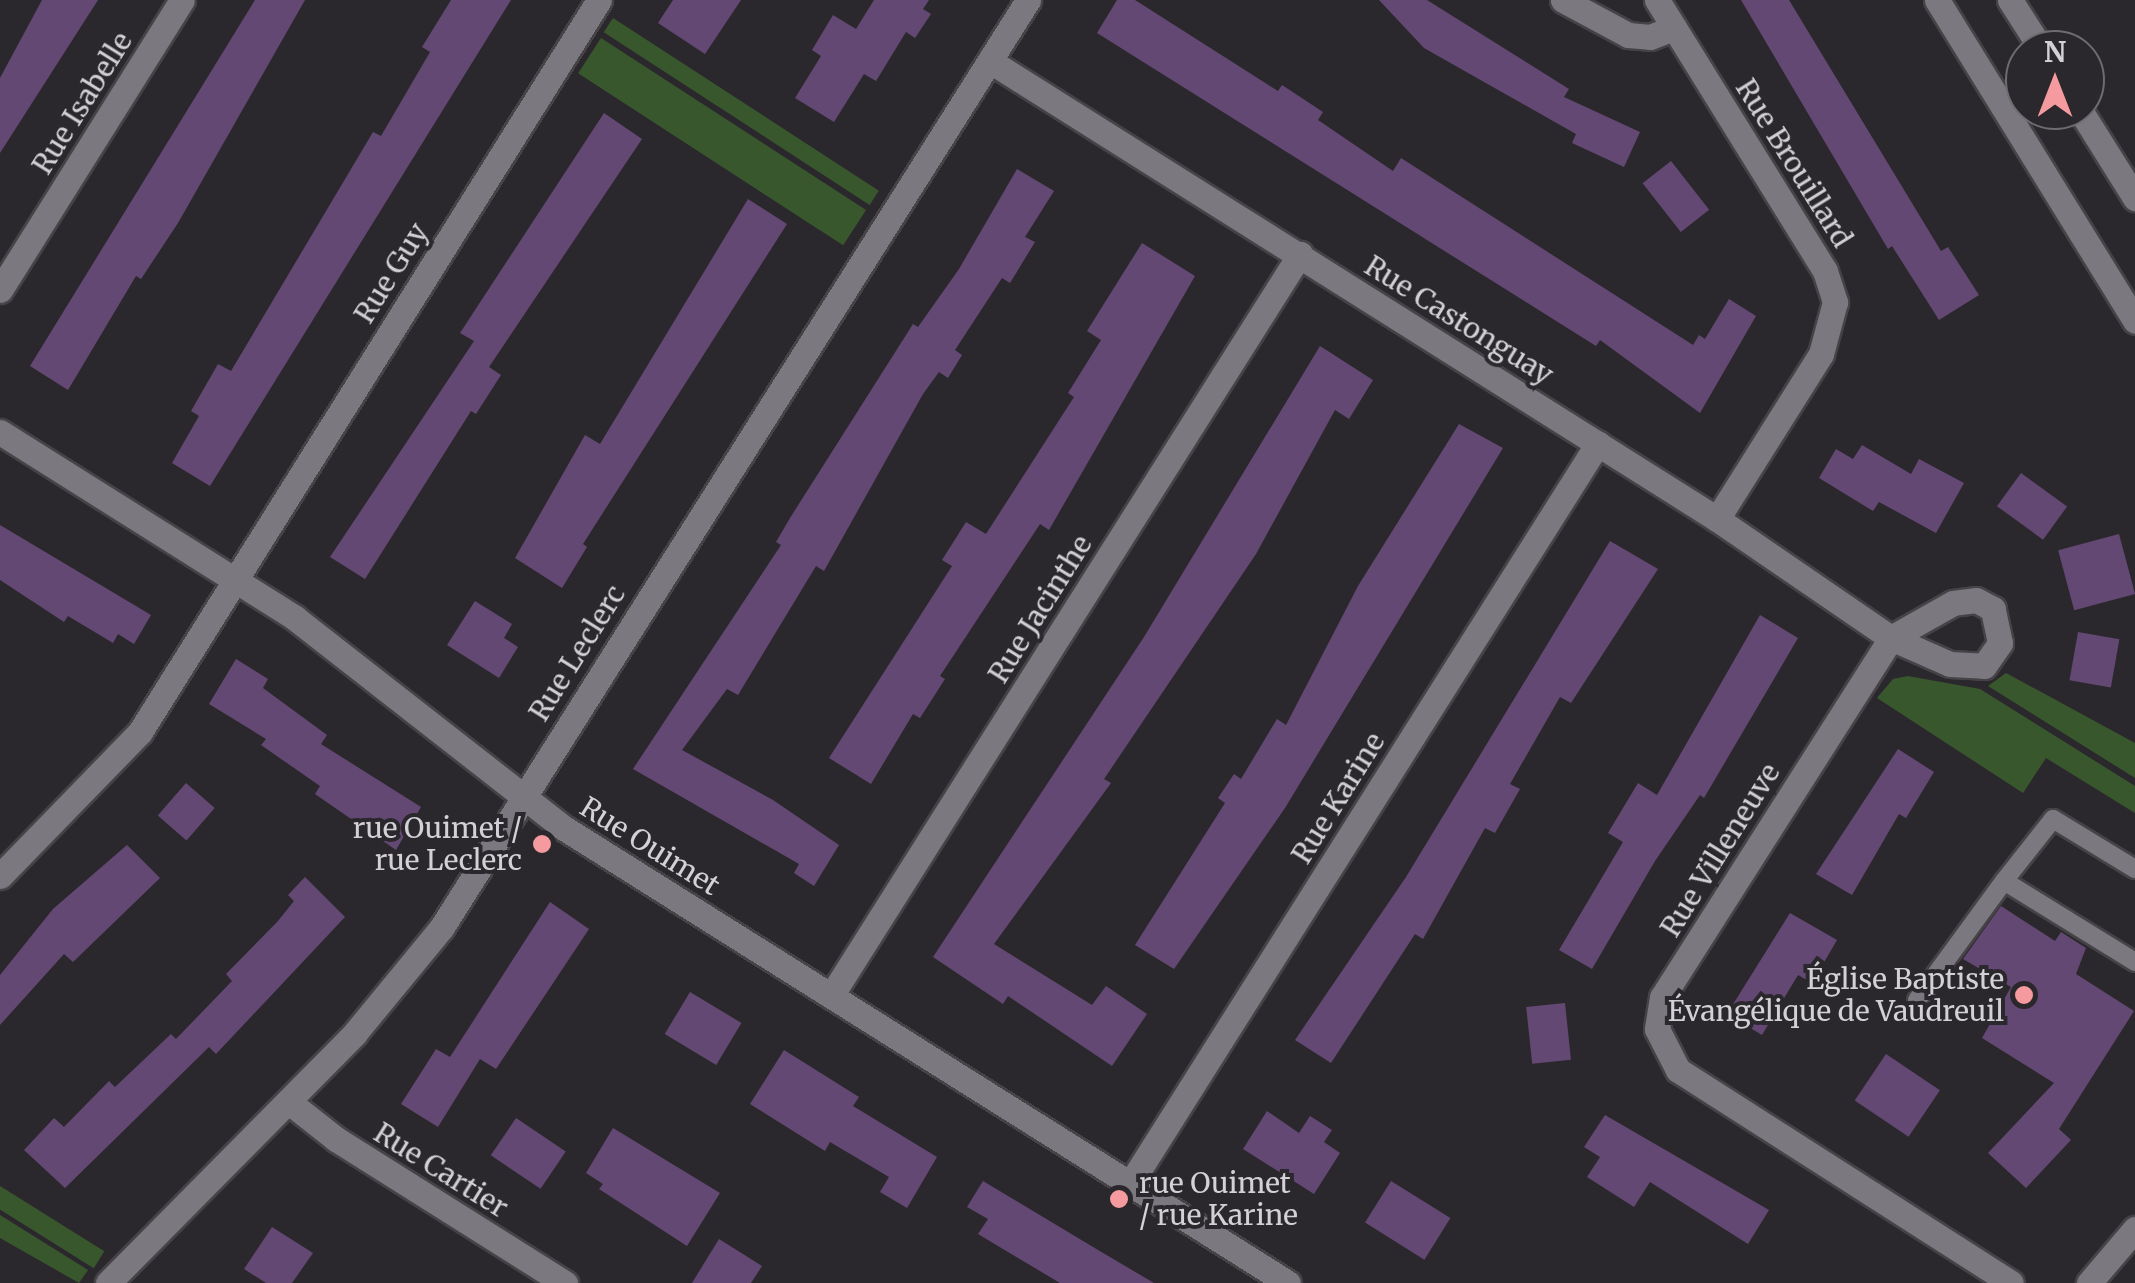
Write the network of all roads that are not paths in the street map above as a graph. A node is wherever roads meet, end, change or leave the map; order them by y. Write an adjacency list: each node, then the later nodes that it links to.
1 (182, 0): 14 (street, Rue Isabelle)
2 (600, 0): 19 (street, Rue Guy)
3 (1028, 0): 10 (street, Rue Leclerc)
4 (1562, 0): 8 (street)
5 (1657, 0): 8 (street, Rue Brouillard)
6 (1937, 0): 15 (street)
7 (2010, 0): 9 (street)
8 (1674, 28): 18 (street, Rue Brouillard)
9 (2029, 30)
10 (990, 61): 13 (street, Rue Castonguay); 21 (street, Rue Leclerc)
11 (2092, 130): 12 (street)
12 (2135, 198)
13 (1300, 254): 17 (street, Rue Castonguay); 26 (street, Rue Jacinthe)
14 (0, 290)
15 (2135, 321)
16 (0, 432): 19 (street, Rue Ouimet)
17 (1598, 443): 18 (street, Rue Castonguay); 29 (street, Rue Karine)
18 (1717, 519): 20 (street, Rue Castonguay)
19 (234, 579): 21 (street, Rue Ouimet); 23 (street, Rue Guy)
20 (1891, 638): 34 (street, Rue Villeneuve)
21 (525, 798): 26 (street, Rue Ouimet); 28 (street, Rue Leclerc)
22 (2135, 869): 24 (lane)
23 (2, 870)
24 (2004, 882): 25 (lane); 27 (lane)
25 (2135, 962)
26 (831, 996): 29 (street, Rue Ouimet)
27 (1917, 1000)
28 (289, 1102): 31 (street, Rue Leclerc); 32 (street, Rue Cartier)
29 (1130, 1184): 33 (street, Rue Ouimet)
30 (2135, 1229): 35 (street)
31 (108, 1283)
32 (565, 1283)
33 (1288, 1283)
34 (2011, 1283)
35 (2089, 1283)

